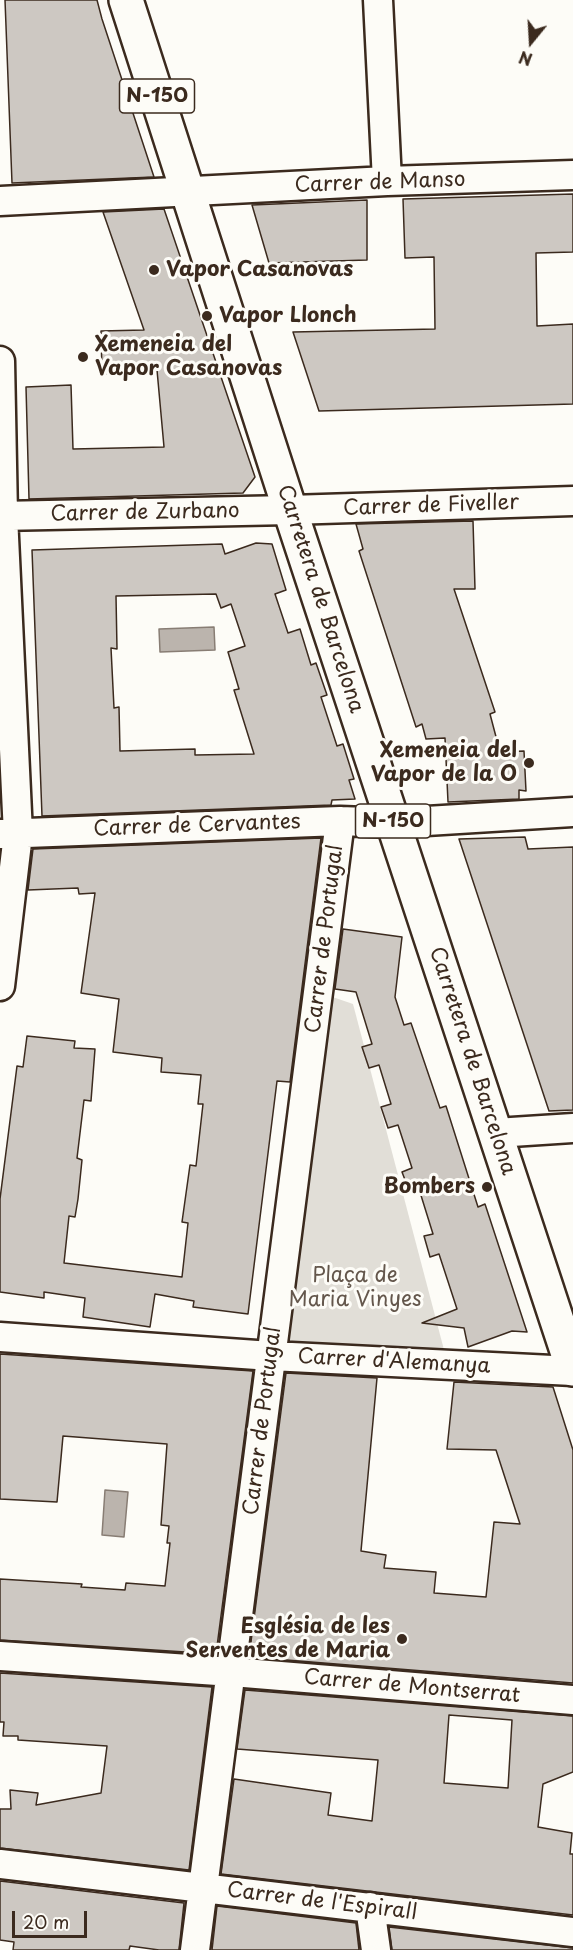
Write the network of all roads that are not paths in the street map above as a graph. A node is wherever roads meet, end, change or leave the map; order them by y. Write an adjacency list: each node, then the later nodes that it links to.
1 (126, 0): 5 (main road, Carretera de Barcelona / N-150)
2 (378, 0): 4 (street)
3 (573, 176): 4 (street, Carrer de Manso)
4 (387, 182): 5 (street, Carrer de Manso)
5 (188, 191): 6 (street, Carrer de Manso); 9 (main road, Carretera de Barcelona / N-150)
6 (0, 201)
7 (0, 361): 10 (street)
8 (573, 501): 9 (street, Carrer de Fiveller)
9 (290, 510): 10 (street, Carrer de Zurbano); 13 (main road, Carretera de Barcelona / N-150)
10 (2, 516): 14 (street)
11 (573, 812): 13 (street, Carrer de Cervantes)
12 (340, 820): 13 (street, Carrer de Cervantes); 14 (street, Carrer de Cervantes); 19 (street, Carrer de Portugal)
13 (394, 823): 17 (main road, Carretera de Barcelona / N-150)
14 (9, 834): 15 (street)
15 (0, 986)
16 (573, 1128): 17 (street)
17 (496, 1133): 20 (main road, Carretera de Barcelona / N-150)
18 (0, 1337): 19 (street, Carrer d'Alemanya)
19 (271, 1356): 20 (street, Carrer d'Alemanya); 22 (street, Carrer de Portugal)
20 (573, 1370)
21 (0, 1656): 22 (street, Carrer de Montserrat)
22 (232, 1672): 23 (street, Carrer de Montserrat); 25 (street, Carrer de Portugal)
23 (573, 1700)
24 (0, 1864): 25 (street, Carrer de l'Espirall)
25 (203, 1888): 26 (street, Carrer de l'Espirall); 28 (street, Carrer de Portugal)
26 (370, 1907): 27 (street, Carrer de l'Espirall); 29 (street)
27 (573, 1932)
28 (195, 1950)
29 (375, 1950)

